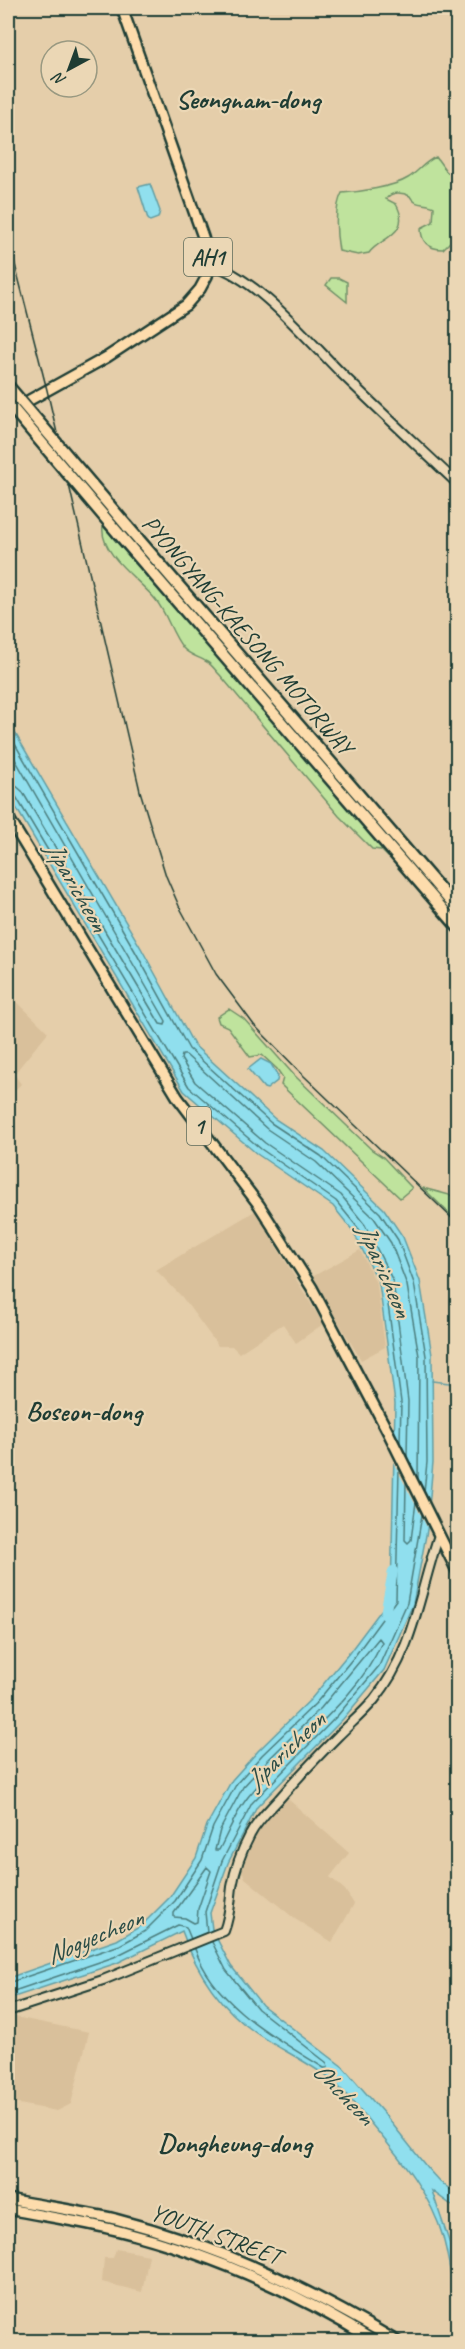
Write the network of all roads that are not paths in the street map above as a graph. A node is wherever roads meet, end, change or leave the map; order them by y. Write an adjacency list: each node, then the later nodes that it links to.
1 (122, 8): 2 (main road, AH1)
2 (210, 264): 5 (main road, AH1); 6 (street)
3 (8, 386): 7 (highway, PYONGYANG-KAESONG MOTORWAY, bridge)
4 (8, 403): 7 (highway, PYONGYANG-KAESONG MOTORWAY, bridge)
5 (8, 412)
6 (458, 484)
7 (123, 530): 9 (highway, PYONGYANG-KAESONG MOTORWAY); 10 (highway, PYONGYANG-KAESONG MOTORWAY)
8 (8, 817): 11 (main road, 1)
9 (458, 910)
10 (458, 927)
11 (439, 1535): 12 (main road, 1); 13 (street)
12 (458, 1573)
13 (8, 2011)
14 (8, 2199): 17 (main road, YOUTH STREET)
15 (8, 2209): 16 (main road, YOUTH STREET)
16 (376, 2342)
17 (398, 2342)

